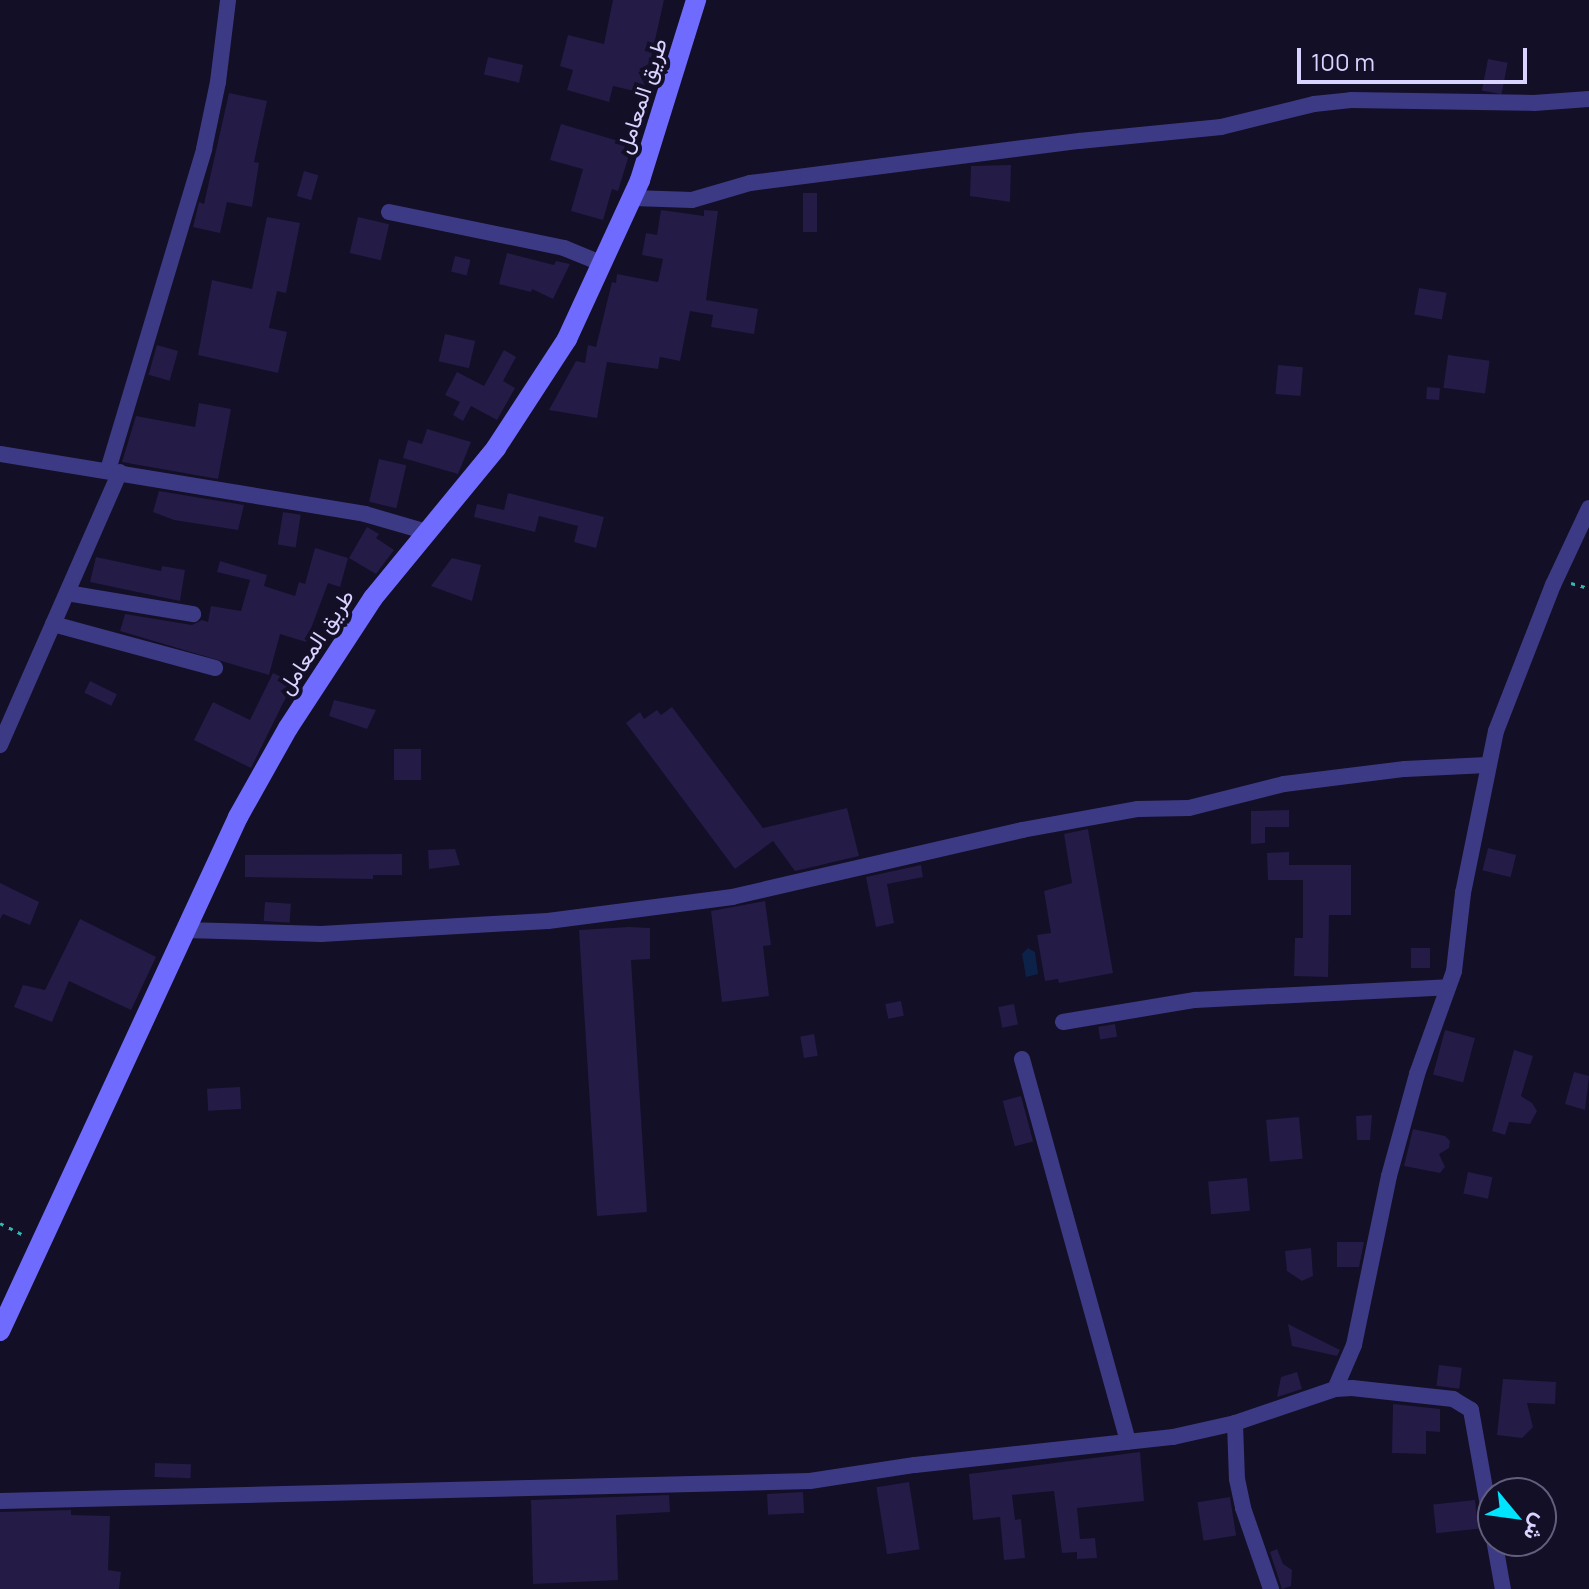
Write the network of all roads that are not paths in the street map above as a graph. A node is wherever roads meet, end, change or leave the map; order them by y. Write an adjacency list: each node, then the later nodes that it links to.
1 (228, 0): 8 (street)
2 (696, 0): 4 (main road, طريق المعامل)
3 (1589, 99): 4 (street)
4 (633, 198): 6 (main road, طريق المعامل)
5 (389, 212): 6 (street)
6 (603, 264): 10 (main road, طريق المعامل)
7 (0, 454): 8 (street)
8 (114, 471): 10 (street); 11 (street)
9 (1589, 508): 16 (street)
10 (427, 532): 17 (main road, طريق المعامل)
11 (67, 593): 12 (street); 13 (street)
12 (193, 614)
13 (53, 624): 14 (street); 15 (street)
14 (215, 668)
15 (0, 745)
16 (1487, 765): 17 (street); 18 (street)
17 (185, 930): 21 (main road, طريق المعامل)
18 (1448, 987): 19 (street); 22 (street)
19 (1063, 1022)
20 (1022, 1059): 24 (street)
21 (0, 1331)
22 (1335, 1389): 23 (street); 27 (street)
23 (1235, 1423): 24 (street); 26 (street)
24 (1128, 1442): 25 (street)
25 (0, 1501)
26 (1271, 1589)
27 (1503, 1589)

